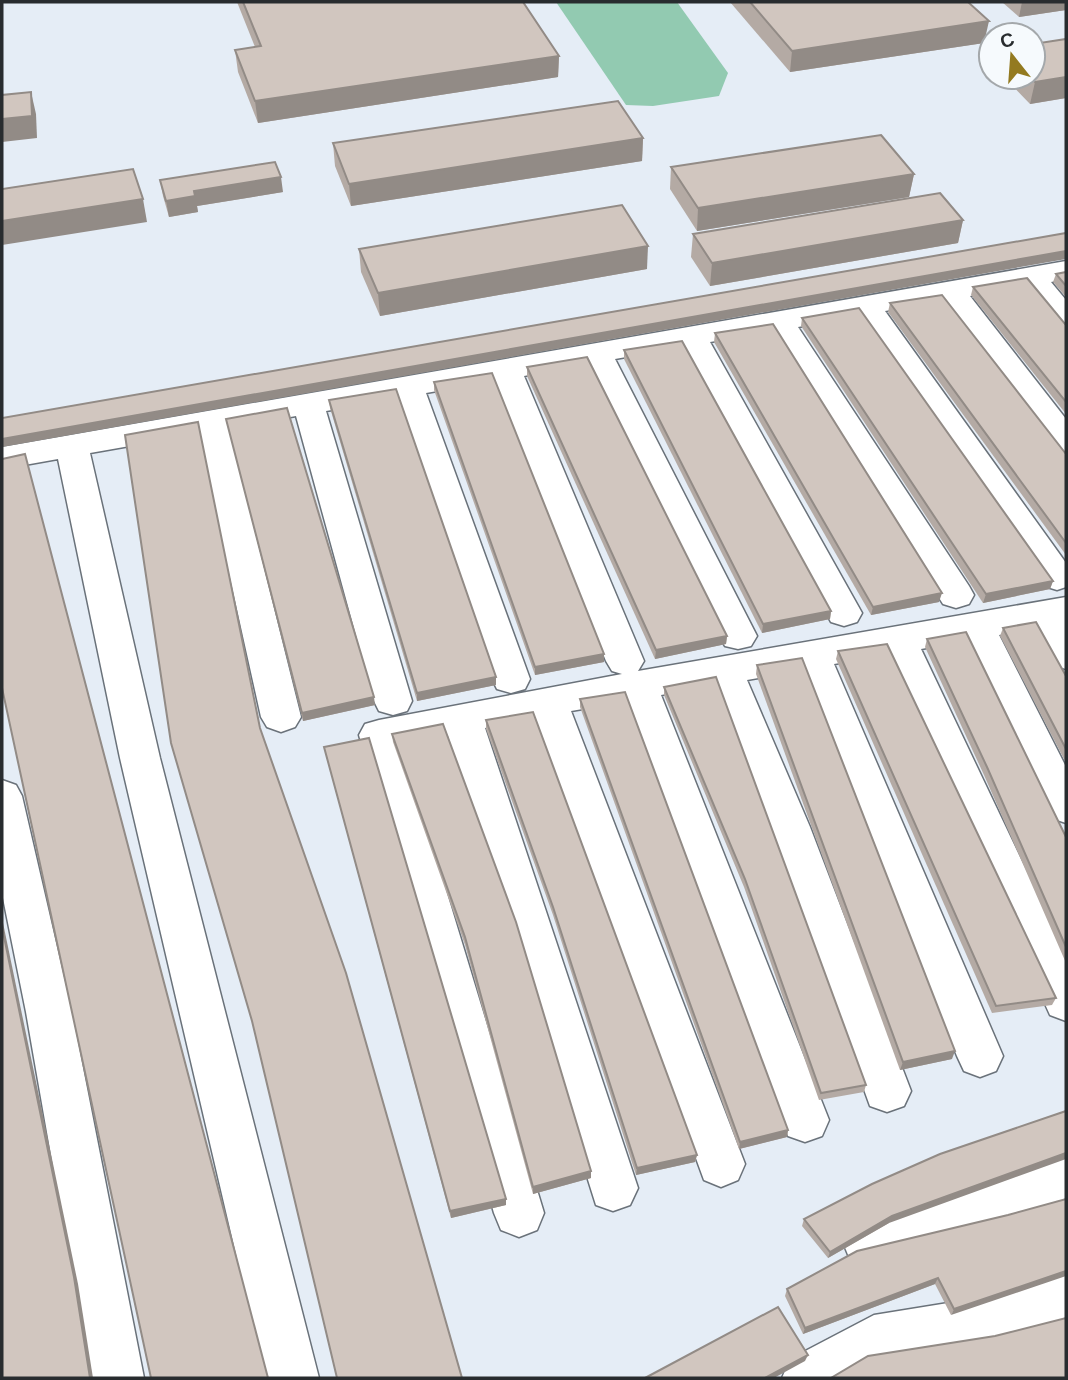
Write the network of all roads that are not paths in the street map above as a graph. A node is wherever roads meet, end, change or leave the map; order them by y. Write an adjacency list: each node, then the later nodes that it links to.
1 (1066, 270): 2 (lane)
2 (1030, 276): 3 (lane); 5 (lane)
3 (950, 290): 4 (lane); 13 (lane)
4 (865, 305): 6 (lane); 17 (lane)
5 (1066, 319)
6 (778, 320): 7 (lane); 16 (lane)
7 (691, 335): 8 (lane); 18 (lane)
8 (596, 352): 9 (lane); 21 (lane)
9 (505, 368): 10 (lane); 24 (lane)
10 (407, 385): 11 (lane); 25 (lane)
11 (308, 403): 12 (lane); 26 (lane)
12 (211, 421): 14 (lane); 28 (lane)
13 (1066, 441)
14 (72, 446): 15 (lane); 43 (lane)
15 (2, 458)
16 (956, 596)
17 (1055, 601): 19 (lane); 22 (lane)
18 (844, 613)
19 (977, 628): 20 (lane); 31 (lane)
20 (899, 641): 23 (lane); 32 (lane)
21 (731, 653): 23 (lane); 24 (lane); 34 (lane)
22 (1066, 655)
23 (812, 656): 33 (lane)
24 (631, 674): 27 (lane); 35 (lane)
25 (511, 679)
26 (393, 701)
27 (548, 701): 29 (lane); 36 (lane)
28 (281, 717)
29 (462, 718): 38 (lane); 39 (lane)
30 (2, 796): 42 (lane)
31 (1066, 807)
32 (1066, 1001)
33 (980, 1056)
34 (887, 1091)
35 (805, 1120)
36 (721, 1164)
37 (1066, 1179): 40 (lane)
38 (614, 1188)
39 (519, 1213)
40 (869, 1245)
41 (1066, 1294): 44 (lane)
42 (117, 1378)
43 (292, 1378)
44 (809, 1378)

